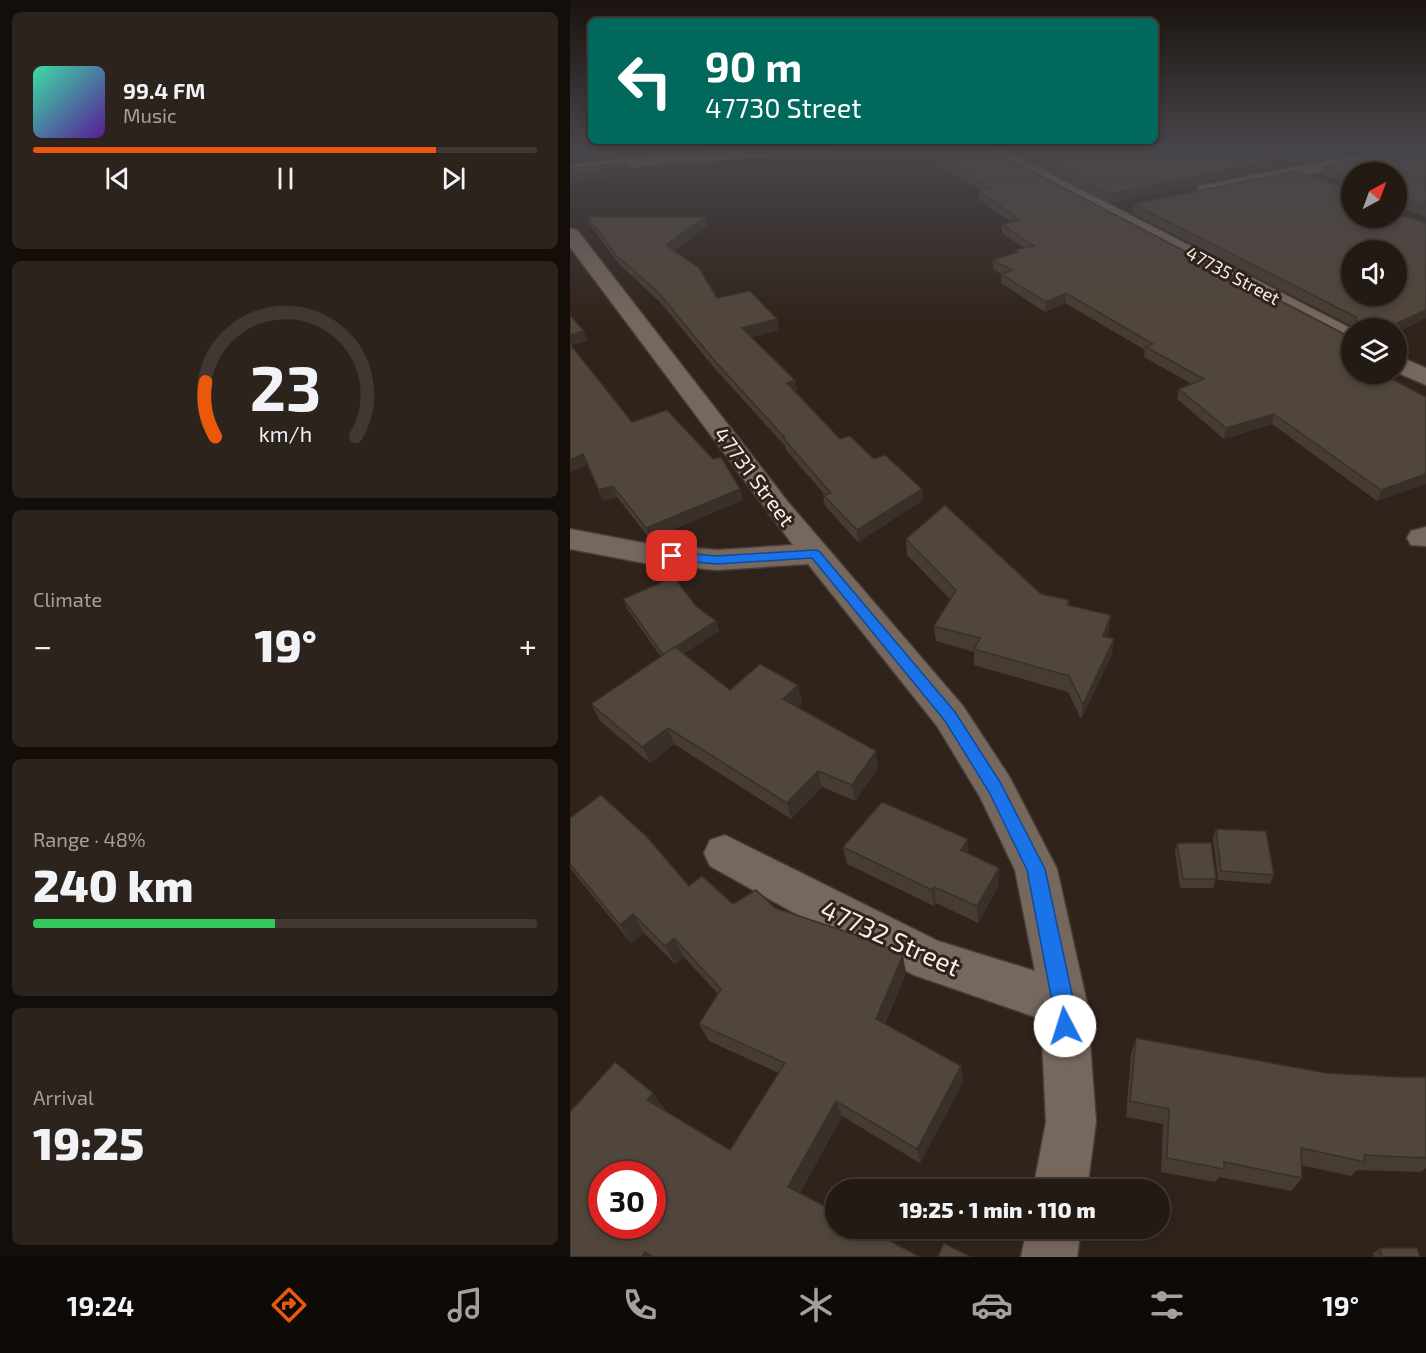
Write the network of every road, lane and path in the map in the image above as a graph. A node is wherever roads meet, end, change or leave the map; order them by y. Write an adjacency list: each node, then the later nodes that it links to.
1 (1101, 206): 3 (street, 47735 Street)
2 (1130, 206): 3 (street)
3 (1110, 210): 6 (street, 47735 Street)
4 (570, 234): 5 (street, 47731 Street)
5 (582, 264): 10 (street, 47731 Street)
6 (1341, 332)
7 (1407, 368): 8 (street)
8 (1426, 378)
9 (570, 538): 10 (street)
10 (815, 554): 12 (street, 47731 Street)
11 (725, 853): 12 (street, 47732 Street)
12 (1064, 1003): 13 (street, 47731 Street)
13 (1062, 1179)
14 (1052, 1239): 15 (street)
15 (1049, 1257)

